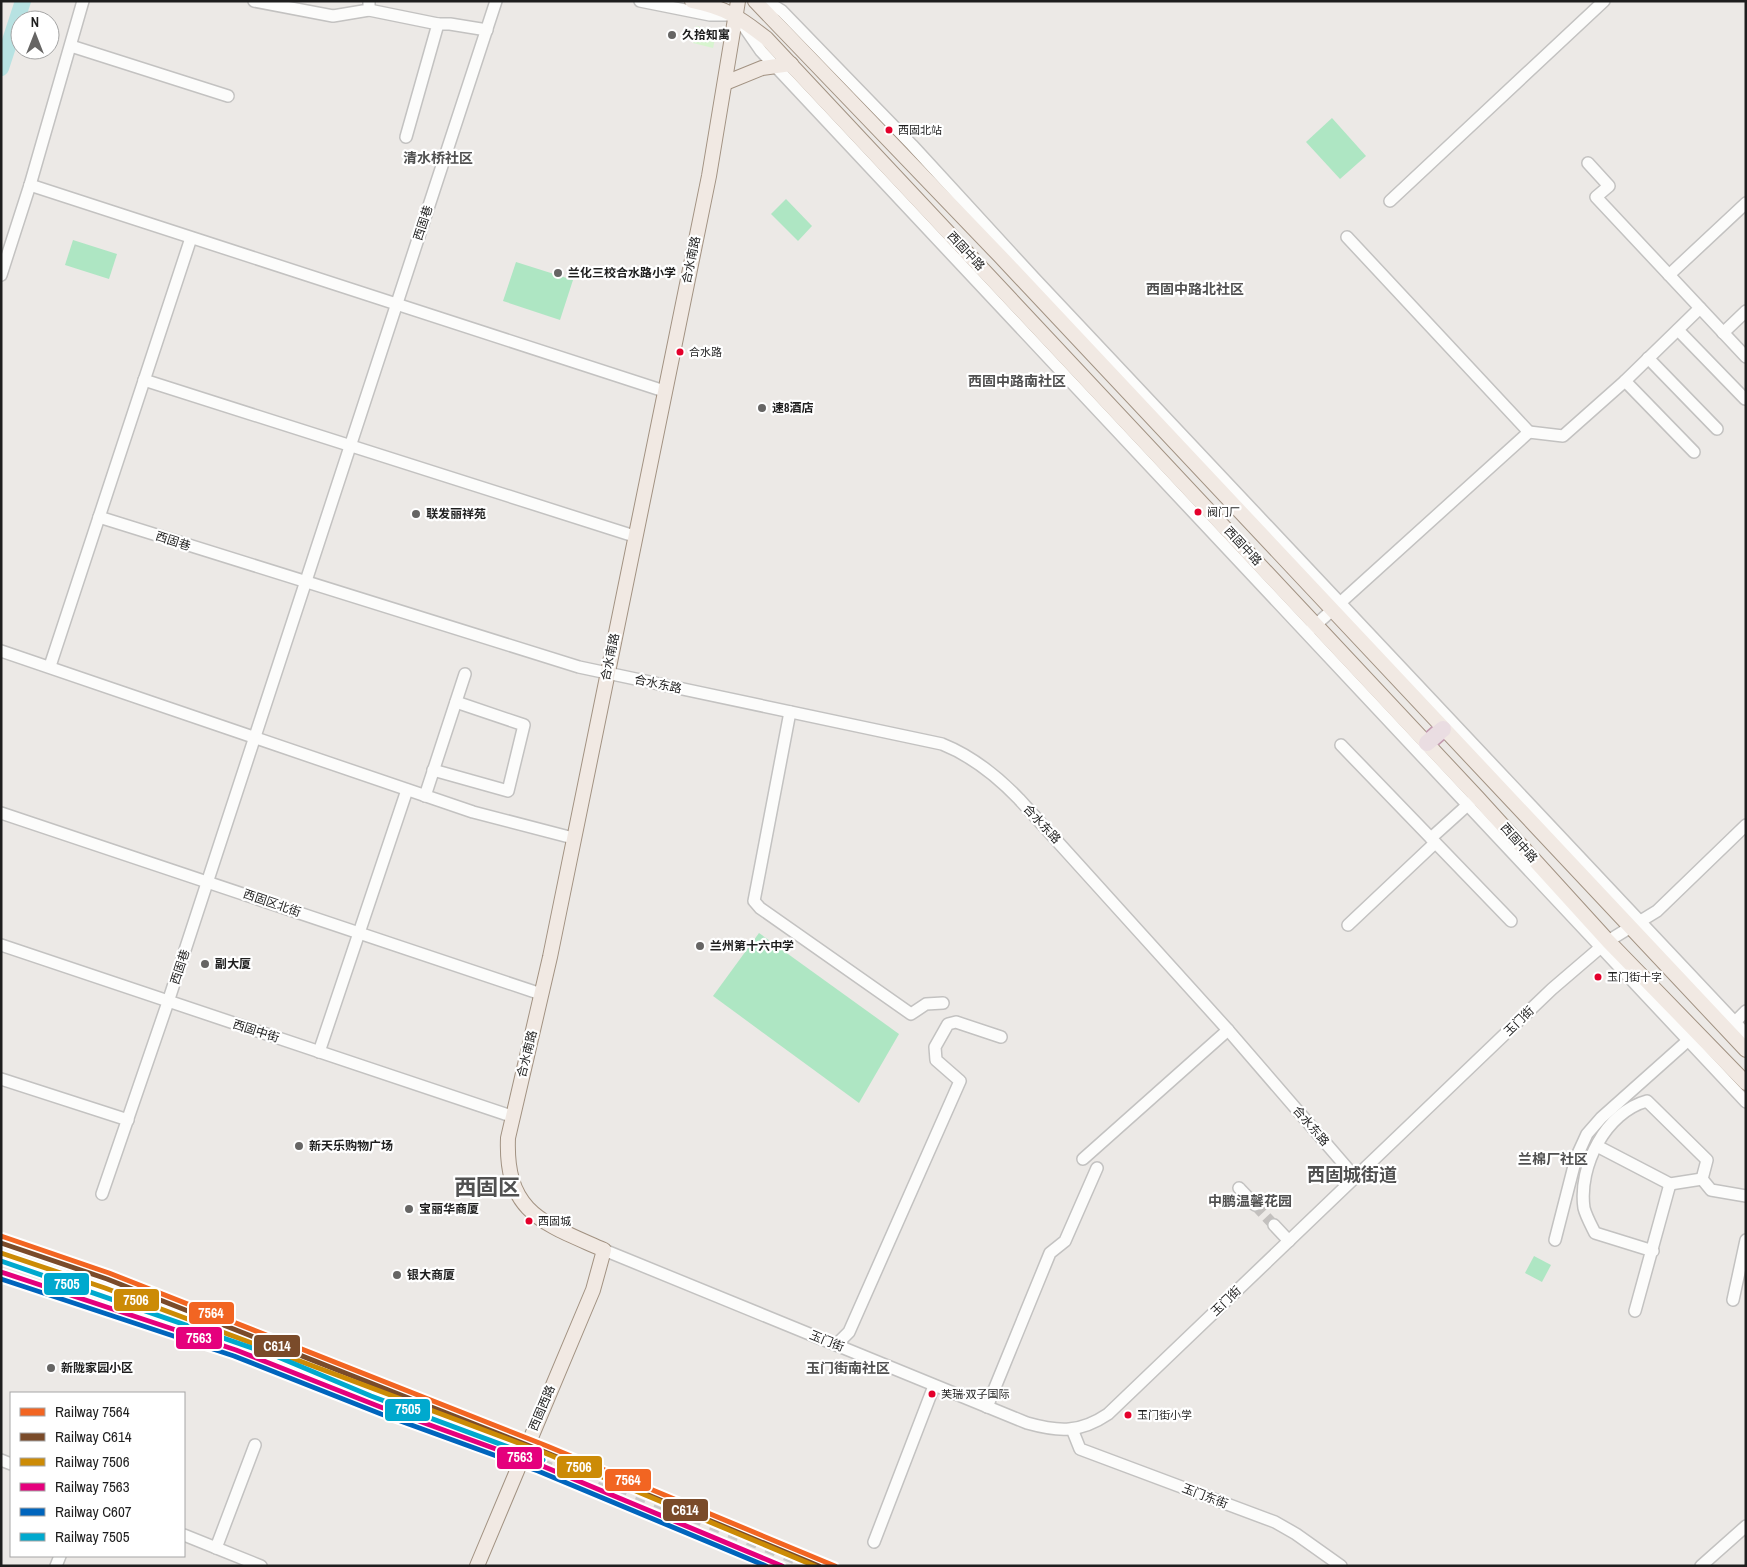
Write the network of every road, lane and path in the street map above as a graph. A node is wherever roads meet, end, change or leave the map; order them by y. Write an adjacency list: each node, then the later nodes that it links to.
1 (83, 1): 13 (street)
2 (254, 1): 9 (street)
3 (496, 1): 12 (street, 西固巷)
4 (640, 1): 10 (street)
5 (692, 1): 10 (main road)
6 (755, 1): 25 (main road, 西固中路)
7 (766, 1): 47 (street)
8 (1604, 1): 21 (street)
9 (369, 6): 11 (street)
10 (737, 8): 14 (main road, 西固中路); 15 (street); 16 (main road, 合水南路)
11 (438, 24): 12 (street); 18 (street)
12 (487, 30): 29 (street, 西固巷)
13 (71, 46): 17 (street); 20 (street)
14 (791, 64): 15 (main road); 26 (main road, 西固中路)
15 (774, 65): 16 (main road); 48 (street)
16 (725, 83): 38 (main road, 合水南路)
17 (228, 96)
18 (406, 137)
19 (1588, 163): 28 (street)
20 (30, 185): 24 (street); 27 (street)
21 (1390, 201)
22 (1746, 204): 28 (street)
23 (1347, 237): 41 (street)
24 (191, 238): 29 (street); 36 (street)
25 (999, 256): 26 (main road); 47 (main road, 西固中路)
26 (984, 270): 48 (main road, 西固中路)
27 (1, 275)
28 (1669, 275): 30 (street)
29 (396, 304): 38 (street); 42 (street, 西固巷)
30 (1700, 308): 32 (street); 33 (street)
31 (1746, 311): 33 (street)
32 (1678, 330): 35 (street); 39 (street)
33 (1723, 333): 34 (street)
34 (1746, 357)
35 (1648, 358): 37 (street); 40 (street)
36 (144, 380): 42 (street); 44 (street)
37 (1624, 381): 41 (street); 43 (street)
38 (664, 391): 45 (main road, 合水南路)
39 (1745, 399)
40 (1717, 429)
41 (1529, 432): 47 (street)
42 (350, 445): 45 (street); 46 (street, 西固巷)
43 (1694, 452)
44 (99, 517): 46 (street, 西固巷); 50 (street)
45 (634, 536): 52 (main road, 合水南路)
46 (305, 582): 52 (street, 合水东路); 56 (street, 西固巷)
47 (1335, 606): 48 (street); 55 (main road, 西固中路); 70 (street)
48 (1311, 629): 57 (main road, 西固中路); 62 (street)
49 (1, 650): 50 (street)
50 (50, 666): 56 (street)
51 (465, 674): 53 (street)
52 (606, 674): 54 (street, 合水东路); 65 (main road, 合水南路)
53 (456, 702): 59 (street); 59 (street)
54 (790, 712): 76 (street); 79 (street, 合水东路)
55 (1443, 729): 57 (highway); 70 (main road, 西固中路)
56 (254, 739): 60 (street); 67 (street, 西固巷)
57 (1427, 743): 62 (main road, 西固中路)
58 (1341, 745): 66 (street)
59 (434, 770): 61 (street)
60 (407, 790): 61 (street); 71 (street)
61 (425, 796): 65 (street)
62 (1473, 801): 66 (street); 73 (main road, 西固中路)
63 (1, 813): 67 (street, 西固区北街)
64 (1746, 825): 70 (street, 玉门街)
65 (573, 838): 74 (main road, 合水南路)
66 (1433, 840): 68 (street); 69 (street)
67 (208, 881): 71 (street, 西固区北街); 75 (street, 西固巷)
68 (1511, 921)
69 (1348, 925)
70 (1636, 925): 73 (street, 玉门街); 78 (main road, 西固中路)
71 (359, 932): 74 (street, 西固区北街); 84 (street)
72 (1, 945): 75 (street, 西固中街)
73 (1604, 945): 82 (main road, 西固中路); 93 (street, 玉门街)
74 (541, 994): 88 (main road, 合水南路)
75 (168, 1002): 84 (street, 西固中街); 89 (street, 西固巷)
76 (943, 1003)
77 (1746, 1011): 78 (street)
78 (1730, 1026): 80 (street); 83 (main road, 西固中路)
79 (1228, 1030): 91 (street); 93 (street, 合水东路)
80 (1746, 1034)
81 (1002, 1037): 108 (street)
82 (1693, 1037): 86 (main road, 西固中路); 87 (street); 101 (street)
83 (1746, 1050)
84 (319, 1052): 88 (street, 西固中街)
85 (1, 1079): 89 (street)
86 (1746, 1083)
87 (1746, 1102)
88 (511, 1116): 104 (main road, 合水南路)
89 (128, 1120): 97 (street, 西固巷)
90 (1596, 1146): 94 (street); 95 (street); 105 (street)
91 (1083, 1159)
92 (1097, 1168): 110 (street)
93 (1355, 1178): 103 (street, 玉门街)
94 (1702, 1179): 95 (street); 98 (street)
95 (1670, 1184): 105 (street)
96 (1239, 1188): 99 (street)
97 (102, 1194)
98 (1746, 1196)
99 (1256, 1205)
100 (1274, 1225): 103 (street)
101 (1555, 1240)
102 (1746, 1240): 106 (street)
103 (1289, 1241): 111 (street, 玉门街)
104 (604, 1250): 108 (street, 玉门街); 118 (main road, 西固西路)
105 (1653, 1251): 107 (street)
106 (1733, 1300)
107 (1635, 1311)
108 (836, 1345): 109 (street, 玉门街)
109 (934, 1386): 110 (street, 玉门街); 115 (street)
110 (988, 1407): 111 (street, 玉门街)
111 (1072, 1429): 119 (street, 玉门东街)
112 (255, 1445): 116 (street)
113 (1746, 1526): 120 (street)
114 (185, 1535): 116 (street)
115 (874, 1542)
116 (216, 1548): 117 (street)
117 (261, 1566)
118 (477, 1566)
119 (1341, 1566)
120 (1701, 1566)

